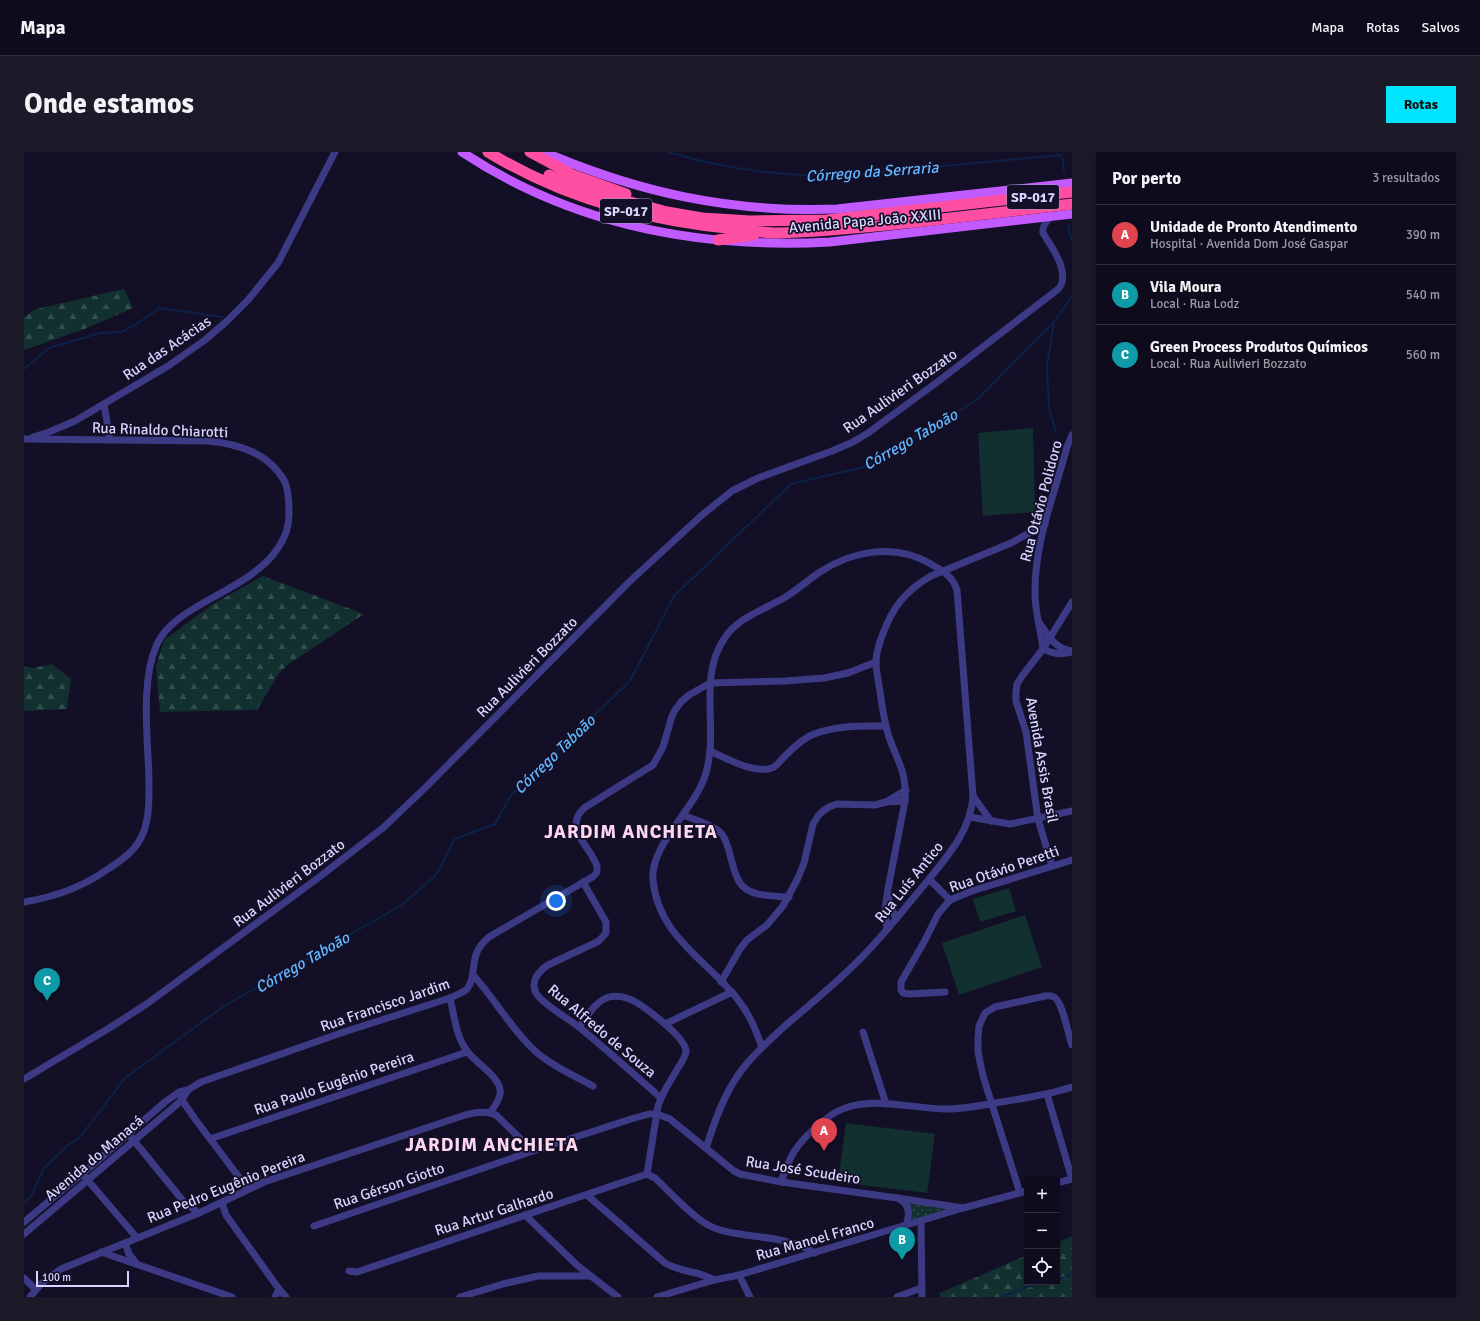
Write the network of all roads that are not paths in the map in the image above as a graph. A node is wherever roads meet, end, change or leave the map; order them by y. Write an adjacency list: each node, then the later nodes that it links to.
1 (335, 152): 16 (street, Rua das Acácias)
2 (462, 152): 15 (main road, Avenida Papa João XXIII)
3 (488, 152): 14 (highway, Avenida Papa João XXIII / SP-017)
4 (503, 152): 13 (highway, Avenida Papa João XXIII / SP-017)
5 (530, 152): 13 (highway)
6 (544, 152): 7 (main road, Avenida Papa João XXIII)
7 (1072, 183)
8 (1072, 192): 10 (highway, Avenida Papa João XXIII / SP-017)
9 (1072, 204): 10 (highway, Avenida Papa João XXIII / SP-017)
10 (996, 207): 13 (highway, Avenida Papa João XXIII / SP-017); 14 (highway, Avenida Papa João XXIII / SP-017)
11 (1072, 214): 12 (main road, Avenida Papa João XXIII)
12 (1051, 216): 15 (main road, Avenida Papa João XXIII); 62 (street, Rua Aulivieri Bozzato)
13 (750, 221)
14 (775, 233): 15 (highway)
15 (718, 240)
16 (104, 404): 18 (street, Rua das Acácias); 19 (street)
17 (1072, 435): 20 (street, Rua Otávio Polidoro)
18 (24, 439): 19 (street, Rua Rinaldo Chiarotti)
19 (110, 440): 48 (street, Rua Rinaldo Chiarotti)
20 (1069, 451): 21 (street, Rua Otávio Polidoro)
21 (1046, 524): 22 (street); 24 (street, Rua Otávio Polidoro)
22 (944, 572): 28 (street); 29 (street); 33 (street, Rua Luís Antico)
23 (1072, 602): 25 (street, Avenida Assis Brasil)
24 (1038, 620): 25 (street, Rua Otávio Polidoro); 26 (street, Rua Otávio Polidoro)
25 (1050, 637): 26 (street, Avenida Assis Brasil); 27 (street, Rua Otávio Polidoro)
26 (1043, 649): 27 (street); 39 (street, Avenida Assis Brasil)
27 (1072, 652)
28 (876, 662): 29 (street); 30 (street)
29 (710, 683): 31 (street); 44 (street, Rua Francisco Jardim)
30 (886, 726): 31 (street); 32 (street)
31 (710, 751): 37 (street)
32 (906, 790): 34 (street); 35 (street)
33 (973, 796): 38 (street, Rua Luís Antico); 40 (street)
34 (905, 801): 35 (street); 45 (street)
35 (886, 802): 46 (street)
36 (1072, 812): 39 (street)
37 (683, 815): 46 (street); 52 (street)
38 (970, 817): 40 (street); 43 (street, Rua Luís Antico)
39 (1038, 819): 40 (street); 42 (street, Avenida Assis Brasil)
40 (992, 821)
41 (1072, 860): 42 (street, Rua Otávio Peretti)
42 (1052, 866): 47 (street, Rua Otávio Peretti)
43 (929, 879): 47 (street); 49 (street, Rua Luís Antico)
44 (583, 882): 51 (street, Rua Francisco Jardim); 57 (street, Rua Alfredo de Souza)
45 (887, 894): 49 (street); 50 (street)
46 (788, 897): 52 (street)
47 (950, 900): 54 (street, Rua Otávio Peretti)
48 (24, 902)
49 (896, 919): 50 (street, Rua Luís Antico)
50 (887, 929): 60 (street, Rua Luís Antico)
51 (473, 975): 55 (street, Rua Francisco Jardim); 63 (street)
52 (721, 982): 53 (street)
53 (732, 992): 56 (street); 60 (street)
54 (945, 992)
55 (450, 998): 61 (street); 65 (street, Rua Francisco Jardim)
56 (665, 1024): 57 (street); 68 (street)
57 (579, 1027): 68 (street, Rua Alfredo de Souza)
58 (863, 1032): 70 (street)
59 (1072, 1045): 71 (street)
60 (762, 1047): 77 (street, Rua Luís Antico)
61 (467, 1052): 72 (street); 75 (street, Rua Paulo Eugênio Pereira)
62 (24, 1079)
63 (593, 1086)
64 (1072, 1087): 67 (street)
65 (188, 1090): 66 (street, Rua Francisco Jardim); 69 (street)
66 (179, 1092): 69 (street); 74 (street, Avenida do Manacá)
67 (1047, 1094): 71 (street); 81 (street)
68 (661, 1098): 73 (street)
69 (182, 1100): 75 (street); 76 (street, Avenida do Manacá)
70 (886, 1104): 71 (street); 83 (street)
71 (992, 1104): 86 (street)
72 (490, 1113): 78 (street); 85 (street, Rua Pedro Eugênio Pereira)
73 (657, 1114): 77 (street, Rua José Scudeiro); 78 (street, Rua Gérson Giotto); 80 (street)
74 (129, 1134): 76 (street); 79 (street, Avenida do Manacá)
75 (210, 1139): 85 (street)
76 (134, 1140): 82 (street, Avenida do Manacá); 89 (street)
77 (706, 1148): 83 (street, Rua José Scudeiro)
78 (533, 1151): 99 (street, Rua Gérson Giotto)
79 (82, 1174): 82 (street); 98 (street, Avenida do Manacá)
80 (647, 1174): 87 (street, Rua Artur Galhardo); 105 (street)
81 (1072, 1179): 84 (street)
82 (88, 1180): 101 (street, Avenida do Manacá); 102 (street)
83 (781, 1182): 88 (street, Rua José Scudeiro)
84 (1060, 1182)
85 (248, 1189): 90 (street, Rua Pedro Eugênio Pereira)
86 (1023, 1192): 92 (street, Rua Manoel Franco)
87 (587, 1195): 95 (street, Rua Artur Galhardo); 111 (street)
88 (897, 1198): 92 (street, Rua José Scudeiro); 100 (street)
89 (184, 1202): 93 (street); 96 (street)
90 (222, 1203): 91 (street, Rua Pedro Eugênio Pereira); 94 (street)
91 (213, 1207): 93 (street, Rua Pedro Eugênio Pereira); 94 (street)
92 (963, 1208): 97 (street, Rua Manoel Franco)
93 (199, 1213): 96 (street, Rua Pedro Eugênio Pereira)
94 (226, 1215): 114 (street)
95 (526, 1216): 107 (street, Rua Artur Galhardo); 109 (street)
96 (188, 1218): 102 (street, Rua Pedro Eugênio Pereira)
97 (921, 1221): 100 (street, Rua Manoel Franco); 112 (street)
98 (24, 1222)
99 (314, 1226)
100 (906, 1226): 105 (street, Rua Manoel Franco)
101 (24, 1234)
102 (137, 1238): 103 (street, Rua Pedro Eugênio Pereira)
103 (125, 1243): 104 (street, Rua Pedro Eugênio Pereira); 106 (street)
104 (101, 1252): 106 (street); 113 (street, Rua Pedro Eugênio Pereira)
105 (815, 1253): 108 (street, Rua Manoel Franco)
106 (136, 1264): 116 (street)
107 (349, 1271)
108 (739, 1275): 111 (street, Rua Manoel Franco); 122 (street)
109 (590, 1276): 119 (street); 120 (street)
110 (24, 1278): 113 (street)
111 (714, 1280): 121 (street, Rua Manoel Franco)
112 (921, 1288): 123 (street); 124 (street)
113 (35, 1289): 115 (street, Rua Pedro Eugênio Pereira)
114 (279, 1289): 117 (street); 118 (street)
115 (30, 1297)
116 (232, 1297)
117 (276, 1297)
118 (286, 1297)
119 (460, 1297)
120 (618, 1297)
121 (657, 1297)
122 (750, 1297)
123 (896, 1297)
124 (922, 1297)

